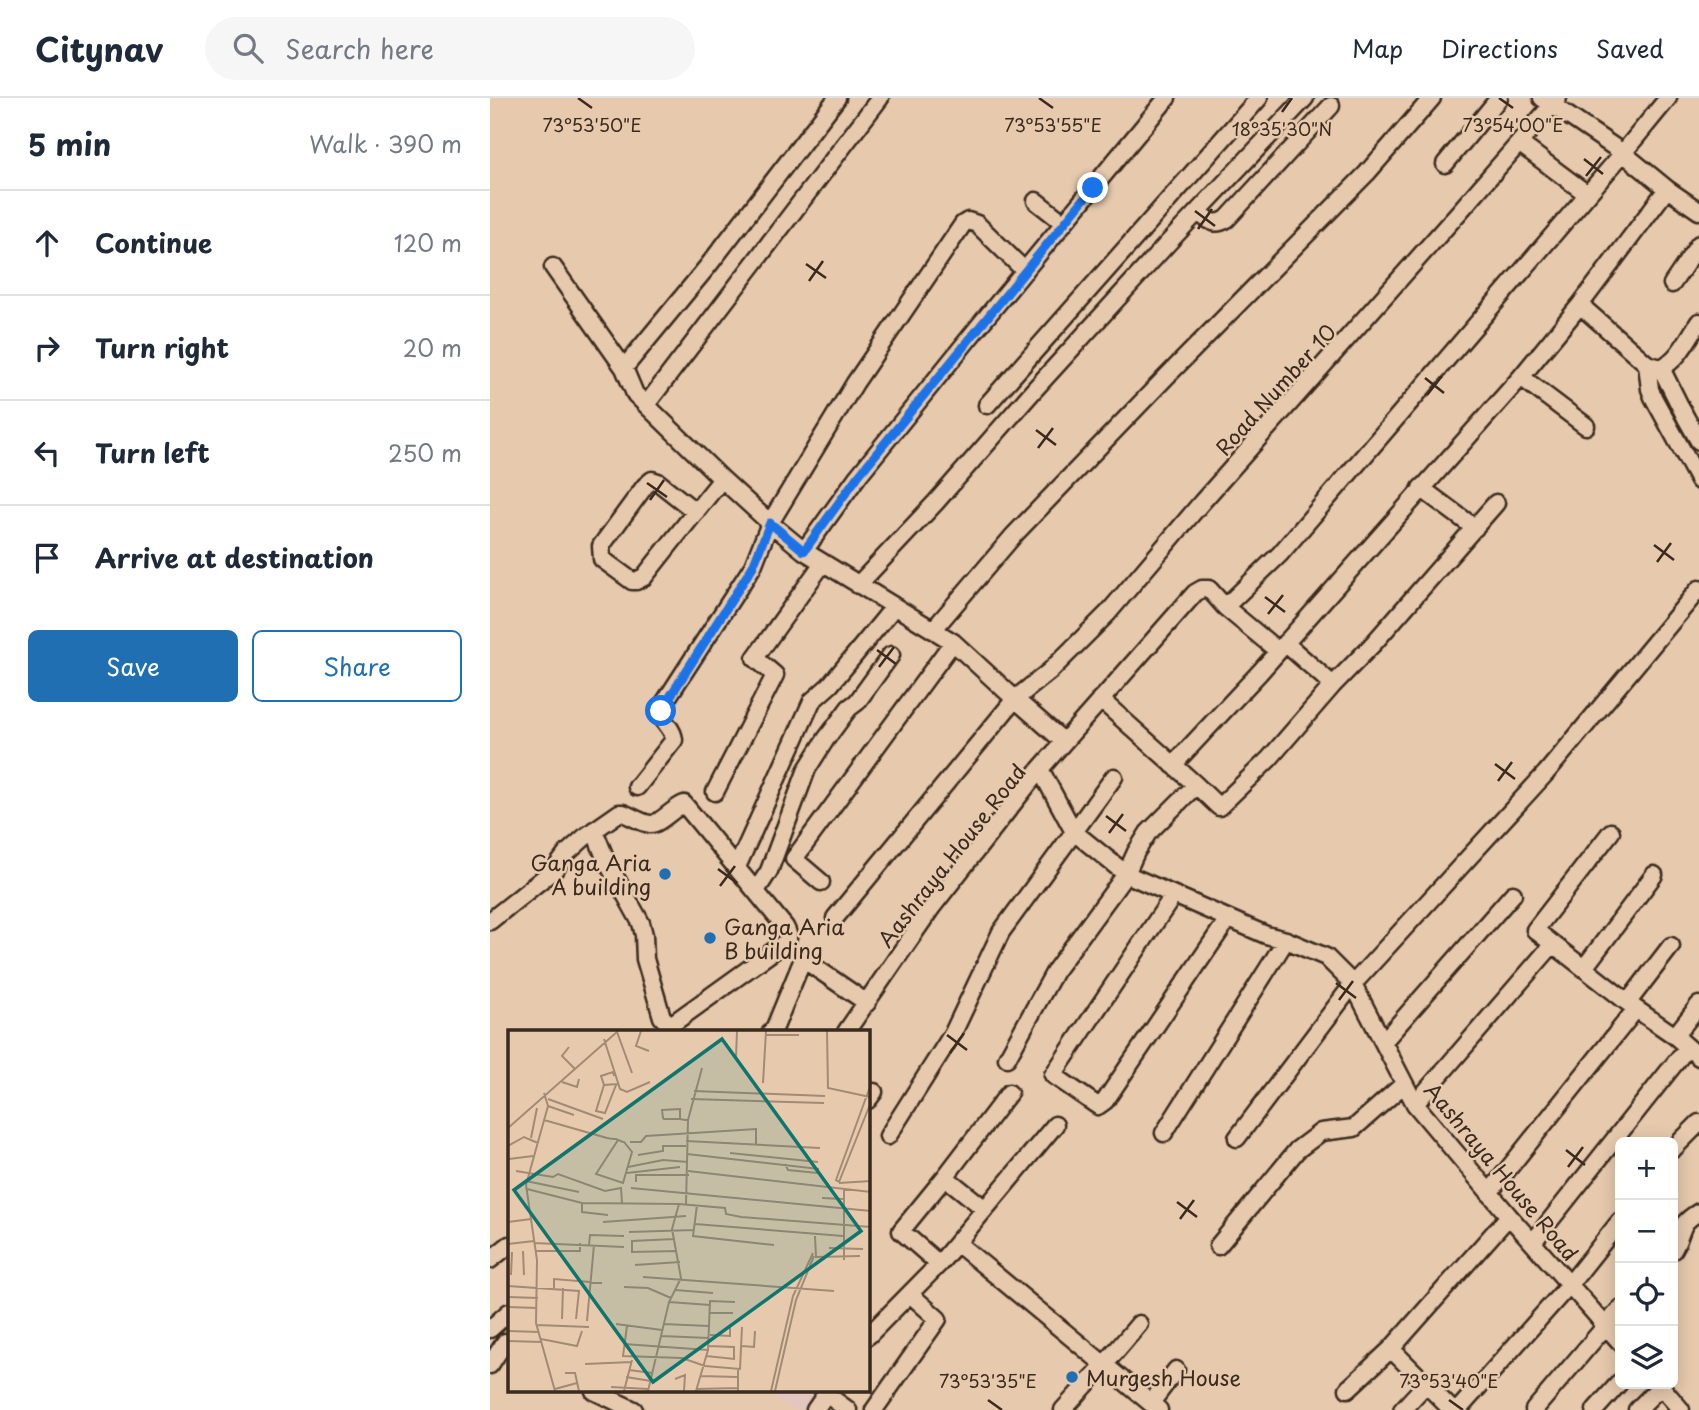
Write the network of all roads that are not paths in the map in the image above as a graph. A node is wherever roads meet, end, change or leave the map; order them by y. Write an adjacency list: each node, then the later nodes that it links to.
1 (837, 98): 29 (street)
2 (880, 98): 31 (street)
3 (1167, 98): 19 (street)
4 (1259, 98): 20 (street)
5 (1305, 98): 18 (street)
6 (1432, 98): 48 (street)
7 (1499, 98): 13 (street)
8 (1668, 98): 12 (street)
9 (1550, 100): 11 (street, Road Number 10); 12 (street)
10 (1331, 106): 18 (street)
11 (1519, 143): 15 (street); 54 (street, Road Number 10)
12 (1623, 153): 14 (street); 15 (street)
13 (1446, 164)
14 (1667, 188): 17 (street); 26 (street)
15 (1587, 194): 47 (street)
16 (1036, 201): 19 (street)
17 (1699, 211)
18 (1197, 212): 22 (street)
19 (1064, 223): 24 (street)
20 (1141, 230): 22 (street); 32 (street)
21 (1699, 244): 25 (street)
22 (1163, 249): 44 (street)
23 (553, 267): 29 (street)
24 (1025, 271): 40 (street); 42 (street)
25 (1672, 284)
26 (1580, 305): 28 (street); 30 (street)
27 (1699, 322): 28 (street)
28 (1654, 366): 34 (street); 36 (street)
29 (624, 368): 31 (street)
30 (1521, 377): 33 (street); 37 (street)
31 (646, 405): 35 (street)
32 (987, 405)
33 (1586, 426)
34 (1699, 440)
35 (722, 479): 39 (street); 40 (street)
36 (1699, 481)
37 (1421, 488): 41 (street); 50 (street)
38 (1496, 503): 41 (street)
39 (696, 512): 39 (street)
40 (770, 523): 42 (street); 62 (street)
41 (1475, 528): 52 (street)
42 (804, 551): 43 (street)
43 (823, 563): 44 (street); 63 (street)
44 (858, 585): 46 (street)
45 (1699, 589): 81 (street)
46 (894, 607): 48 (street); 53 (street)
47 (1225, 607): 50 (street); 55 (street)
48 (933, 630): 49 (street)
49 (953, 642): 54 (street); 70 (street)
50 (1281, 647): 52 (street); 58 (street)
51 (891, 655): 56 (street)
52 (1333, 685): 61 (street)
53 (825, 690): 56 (street); 67 (street)
54 (1015, 699): 57 (street); 74 (street, Road Number 10)
55 (1100, 699): 57 (street); 58 (street)
56 (849, 708): 71 (street)
57 (1063, 741): 59 (street)
58 (1173, 765): 61 (street)
59 (1040, 769): 65 (street, Aashraya House Road); 82 (street, Aashraya House Road)
60 (1114, 778): 65 (street)
61 (1196, 785): 68 (street)
62 (637, 787)
63 (715, 792)
64 (594, 830): 67 (street); 71 (street); 76 (street)
65 (1074, 832): 68 (street, Aashraya House Road); 96 (street)
66 (1611, 832): 78 (street)
67 (737, 867): 71 (street)
68 (1126, 874): 73 (street, Aashraya House Road); 89 (street)
69 (1654, 875): 80 (street)
70 (821, 882)
71 (756, 891)
72 (1513, 894): 87 (street)
73 (1173, 896): 75 (street, Aashraya House Road); 75 (street)
74 (835, 918)
75 (1228, 919): 77 (street, Aashraya House Road)
76 (490, 921)
77 (1286, 940): 81 (street, Aashraya House Road); 95 (street)
78 (1553, 944): 80 (street); 92 (street)
79 (1671, 946): 83 (street)
80 (1584, 968): 83 (street)
81 (1353, 984): 87 (street, Aashraya House Road); 97 (street)
82 (867, 1003): 85 (street); 86 (street, Aashraya House Road)
83 (1632, 1005): 88 (street); 100 (street)
84 (1699, 1005): 88 (street)
85 (773, 1030)
86 (847, 1030)
87 (1383, 1042): 90 (street, Aashraya House Road)
88 (1687, 1047): 105 (street)
89 (1007, 1058)
90 (1404, 1084): 92 (street, Aashraya House Road); 109 (street)
91 (1009, 1093): 99 (street)
92 (1415, 1104): 100 (street, Aashraya House Road)
93 (1699, 1123): 98 (street)
94 (1055, 1125): 101 (street)
95 (1164, 1133)
96 (888, 1136)
97 (1237, 1138)
98 (1678, 1144)
99 (945, 1177): 101 (street); 111 (street)
100 (1489, 1193): 103 (street, Aashraya House Road)
101 (985, 1209): 107 (street)
102 (1699, 1212): 106 (street)
103 (1509, 1216): 105 (street, Aashraya House Road); 122 (street)
104 (1615, 1227): 112 (street)
105 (1532, 1242): 112 (street, Aashraya House Road)
106 (1678, 1242)
107 (957, 1243): 111 (street); 123 (street)
108 (508, 1246): 110 (street)
109 (1218, 1246)
110 (490, 1260)
111 (939, 1264): 113 (street)
112 (1570, 1284): 117 (street, Aashraya House Road); 141 (street)
113 (910, 1294): 119 (street); 137 (street)
114 (508, 1313): 118 (street)
115 (1615, 1315): 117 (street)
116 (1139, 1324): 123 (street)
117 (1606, 1326): 120 (street, Aashraya House Road); 142 (street)
118 (490, 1330): 121 (street)
119 (870, 1334)
120 (1615, 1336)
121 (507, 1343): 124 (street)
122 (1391, 1349): 126 (street); 128 (street)
123 (1105, 1364): 133 (street); 138 (street)
124 (490, 1365)
125 (1176, 1370): 133 (street)
126 (1426, 1384): 139 (street); 140 (street)
127 (1615, 1388): 143 (street)
128 (1348, 1389)
129 (1656, 1389): 144 (street)
130 (1663, 1389): 145 (street)
131 (596, 1392): 134 (street)
132 (827, 1392): 135 (street); 136 (street)
133 (1155, 1407)
134 (634, 1410)
135 (816, 1410)
136 (848, 1410)
137 (874, 1410)
138 (1063, 1410)
139 (1402, 1410)
140 (1452, 1410)
141 (1458, 1410)
142 (1534, 1410)
143 (1595, 1410)
144 (1637, 1410)
145 (1681, 1410)

